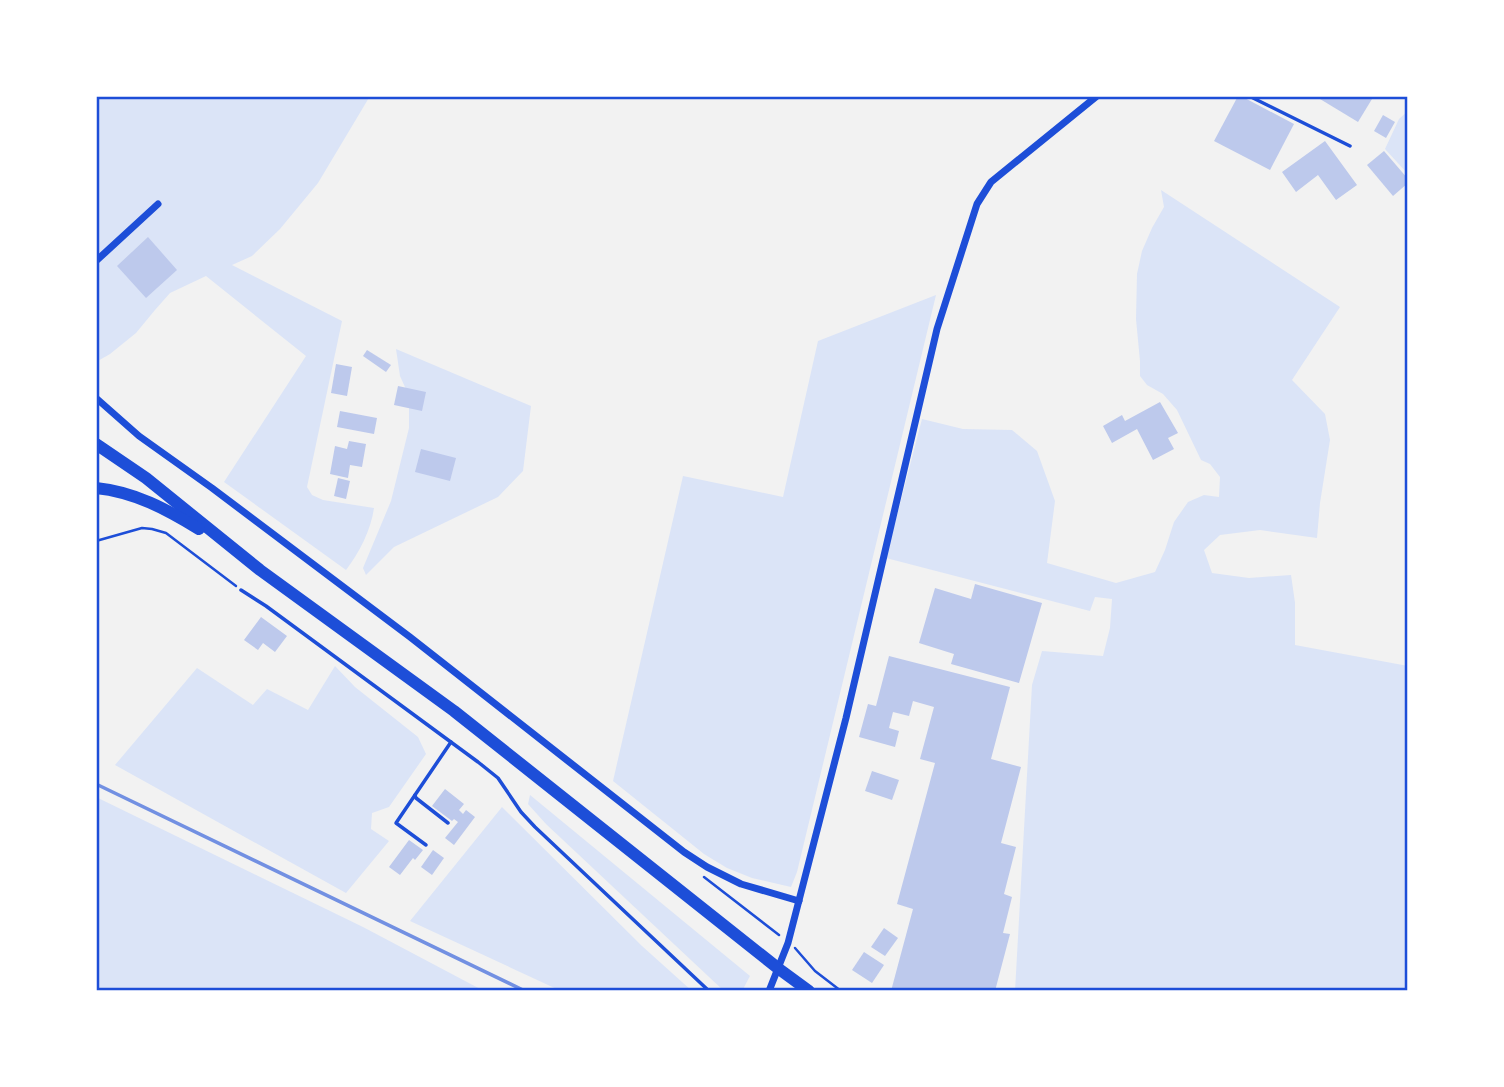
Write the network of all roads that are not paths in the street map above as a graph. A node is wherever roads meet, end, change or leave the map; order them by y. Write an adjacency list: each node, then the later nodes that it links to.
1 (1097, 96): 17 (street)
2 (1249, 96): 3 (lane)
3 (1350, 146)
4 (158, 204): 5 (street)
5 (96, 261)
6 (96, 398): 17 (street)
7 (96, 434): 9 (main road)
8 (96, 444): 9 (main road)
9 (146, 478): 11 (main road)
10 (96, 488): 11 (main road)
11 (242, 554): 18 (main road)
12 (241, 590): 13 (lane)
13 (451, 742): 14 (lane); 19 (lane)
14 (415, 795): 15 (lane); 16 (lane)
15 (448, 823)
16 (426, 845)
17 (799, 901): 18 (street)
18 (779, 968): 20 (street); 21 (main road)
19 (709, 991)
20 (769, 991)
21 (809, 991)

